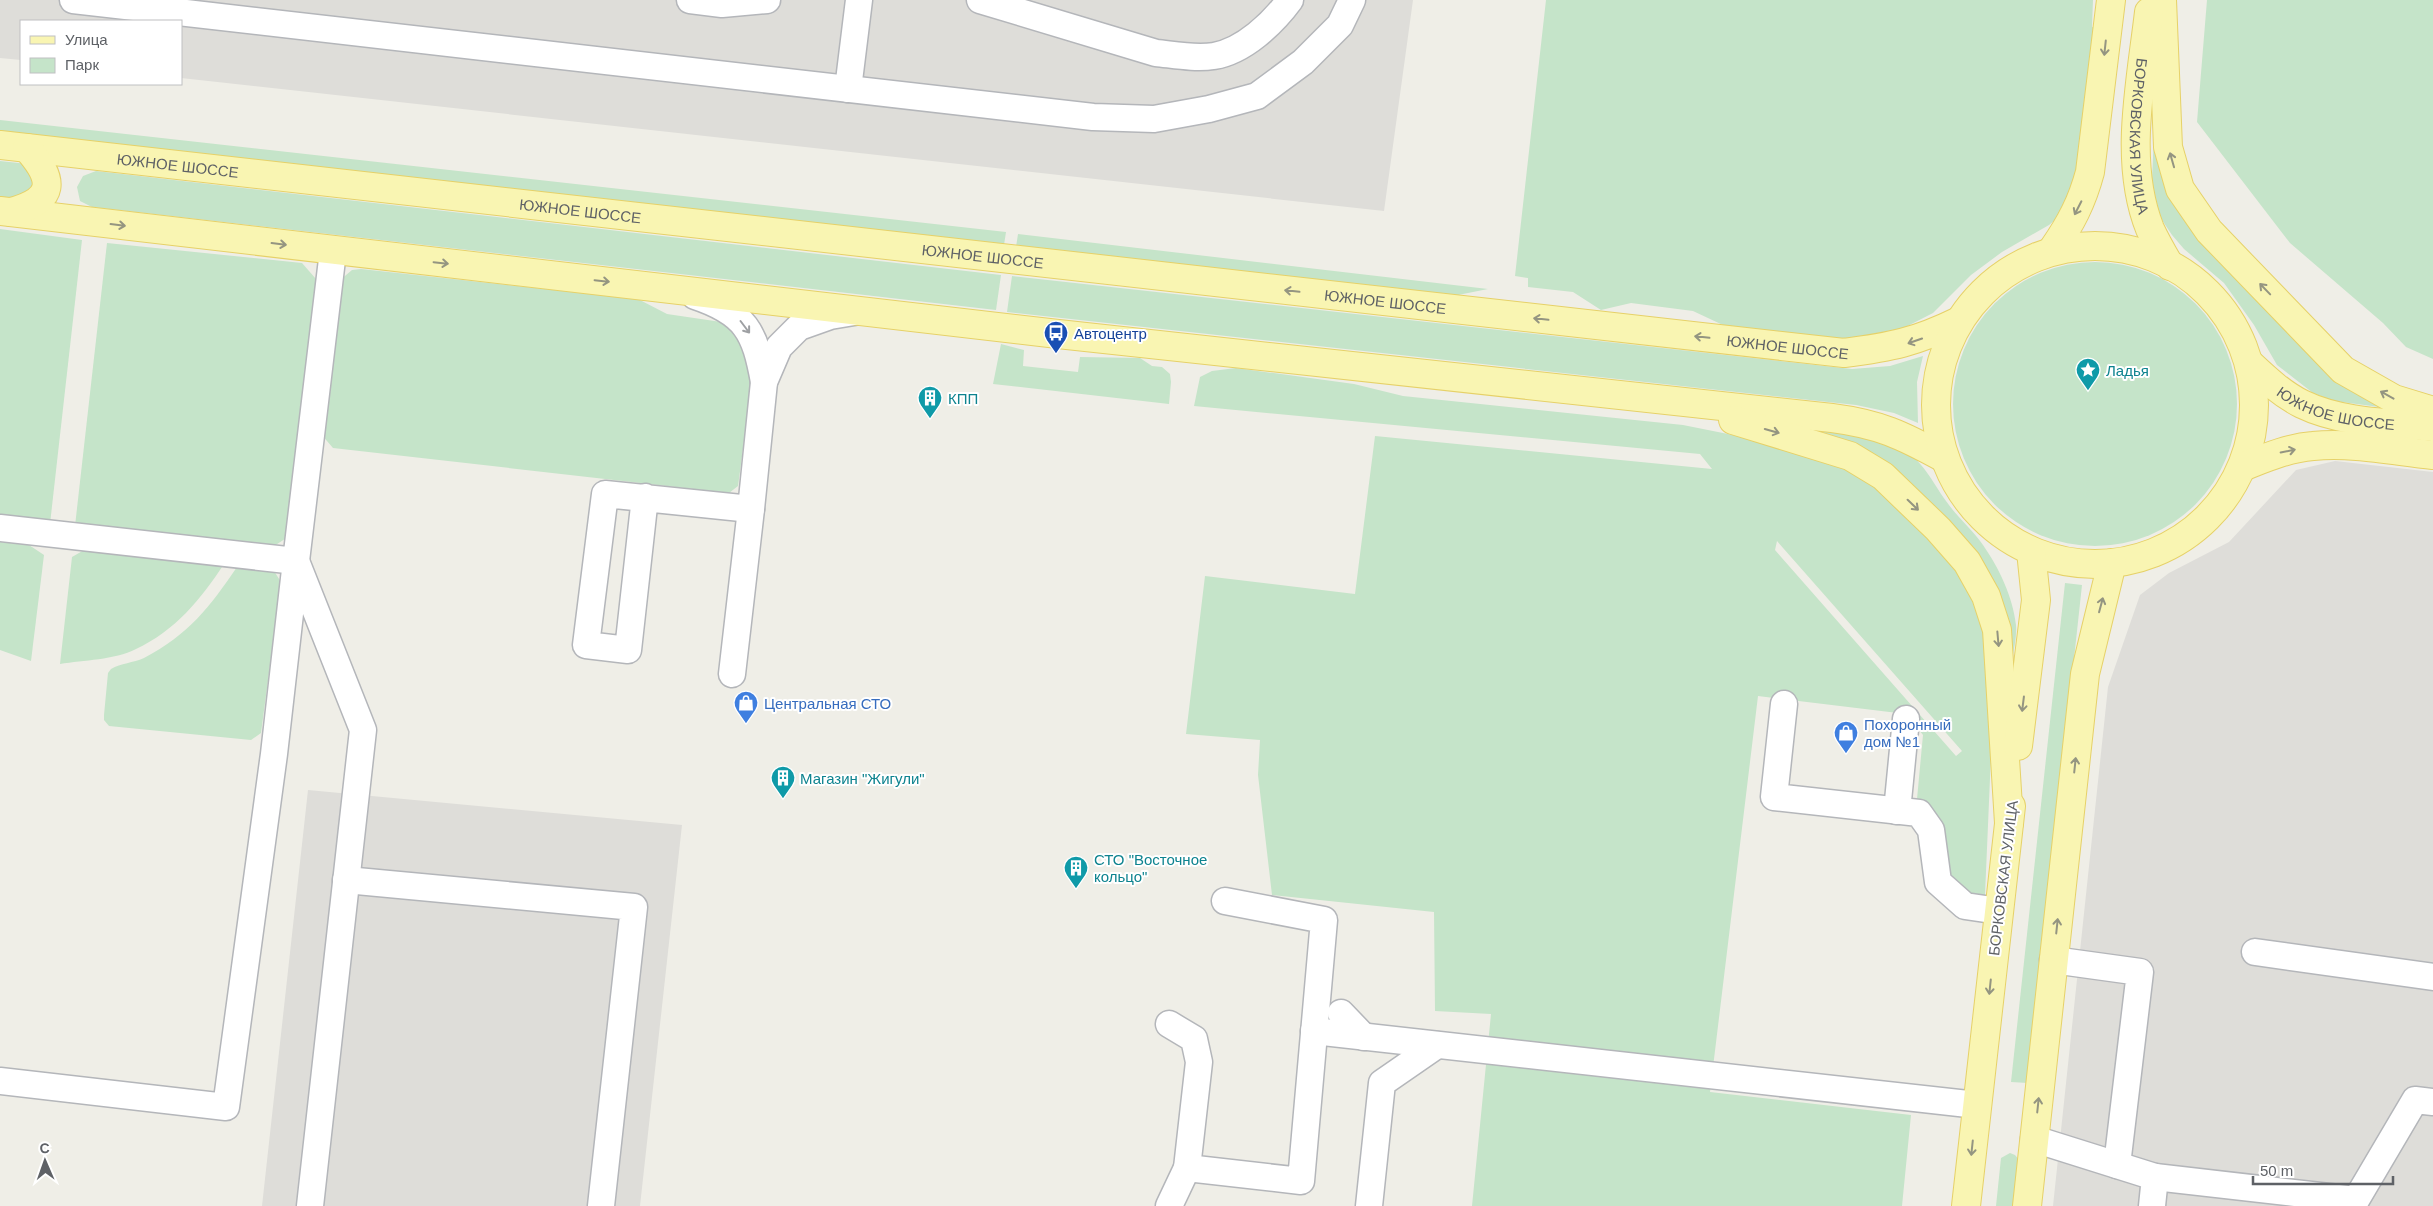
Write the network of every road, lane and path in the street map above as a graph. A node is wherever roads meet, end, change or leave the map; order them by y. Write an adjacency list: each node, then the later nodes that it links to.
1 (73, 0): 11 (street)
2 (690, 0): 3 (street)
3 (767, 0)
4 (859, 0): 11 (street)
5 (1290, 0): 10 (street)
6 (1352, 0): 11 (street)
7 (2111, 0): 17 (main road, one-way to 17)
8 (2150, 0): 19 (main road, БОРКОВСКАЯ УЛИЦА)
9 (2162, 0): 26 (main road, one-way to 9)
10 (987, 1)
11 (848, 89)
12 (0, 145): 13 (main road, ЮЖНОЕ ШОССЕ)
13 (27, 148): 14 (main road, ЮЖНОЕ ШОССЕ); 15 (main road)
14 (84, 155): 16 (main road); 22 (main road, ЮЖНОЕ ШОССЕ, one-way to 14)
15 (6, 212): 16 (main road)
16 (80, 220): 18 (main road, one-way to 18)
17 (2053, 249): 19 (main road); 22 (main road)
18 (333, 251): 20 (main road, one-way to 20); 35 (street)
19 (2170, 266): 23 (main road)
20 (673, 288): 21 (main road); 24 (street, one-way to 24)
21 (864, 311): 24 (street); 25 (main road)
22 (1959, 321): 29 (main road)
23 (2250, 364): 27 (main road, ЮЖНОЕ ШОССЕ); 30 (main road)
24 (764, 382): 32 (street)
25 (1605, 393): 29 (main road); 41 (main road, one-way to 41)
26 (2433, 411)
27 (2433, 427)
28 (2433, 455): 30 (main road, ЮЖНОЕ ШОССЕ, one-way to 28)
29 (1944, 458): 34 (main road)
30 (2242, 467): 36 (main road)
31 (645, 498): 31 (street); 32 (street)
32 (751, 509): 37 (street)
33 (0, 528): 35 (street)
34 (2031, 551): 36 (main road); 41 (main road, БОРКОВСКАЯ УЛИЦА, one-way to 41)
35 (296, 561): 42 (street); 53 (street)
36 (2112, 563): 46 (main road, one-way to 36)
37 (732, 674)
38 (1784, 704): 40 (street)
39 (1906, 719): 40 (street)
40 (1897, 811): 44 (street)
41 (2009, 823): 44 (main road, БОРКОВСКАЯ УЛИЦА)
42 (346, 880): 60 (street); 61 (street)
43 (1224, 901): 50 (street)
44 (1999, 911): 55 (main road, БОРКОВСКАЯ УЛИЦА, one-way to 55)
45 (2254, 952): 47 (street)
46 (2053, 960): 56 (main road, one-way to 46); 57 (street)
47 (2433, 977)
48 (1341, 1013): 51 (street)
49 (1169, 1024): 58 (street)
50 (1314, 1031): 51 (street); 58 (street)
51 (1364, 1037): 52 (street)
52 (1437, 1045): 55 (street); 63 (street)
53 (0, 1081)
54 (2433, 1102): 59 (street)
55 (1977, 1105): 64 (main road, БОРКОВСКАЯ УЛИЦА, one-way to 64)
56 (2034, 1139): 57 (street); 65 (main road)
57 (2117, 1165): 59 (street)
58 (1186, 1168): 62 (street)
59 (2155, 1177): 66 (street)
60 (310, 1206)
61 (601, 1206)
62 (1169, 1206)
63 (1368, 1206)
64 (1966, 1206)
65 (2027, 1206)
66 (2152, 1206)

